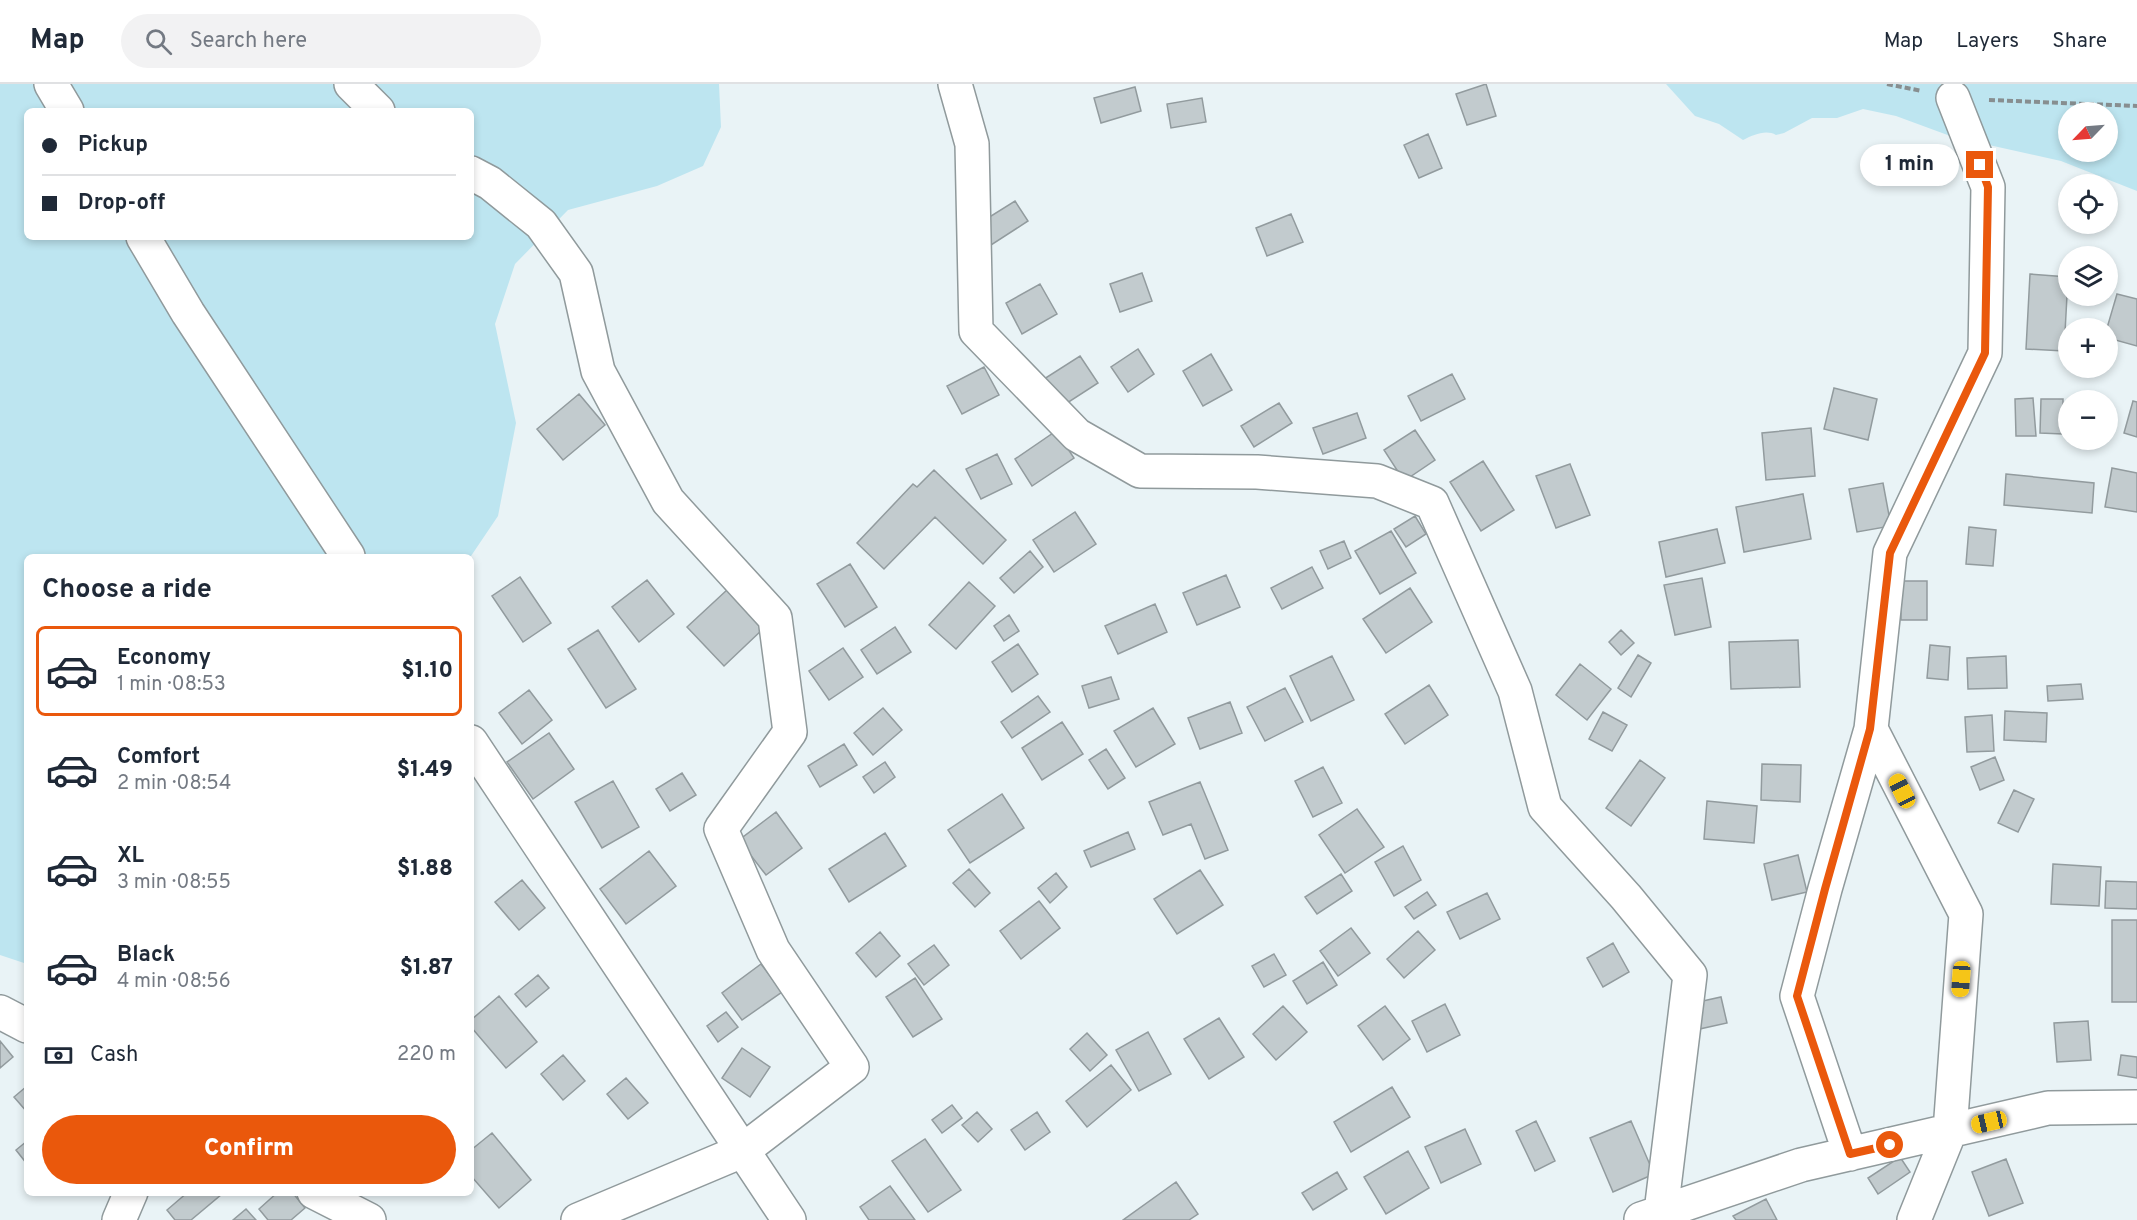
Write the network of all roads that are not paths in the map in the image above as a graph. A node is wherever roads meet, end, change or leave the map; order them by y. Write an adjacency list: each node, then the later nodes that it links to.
1 (51, 84): 5 (street)
2 (351, 84): 6 (street)
3 (955, 84): 20 (street)
4 (1953, 98): 10 (street)
5 (65, 108)
6 (375, 108)
7 (474, 175): 16 (street)
8 (145, 240): 9 (street)
9 (347, 554)
10 (1870, 729): 15 (street); 17 (street)
11 (474, 747): 16 (street)
12 (0, 1012): 13 (street)
13 (24, 1024)
14 (2137, 1107): 15 (street)
15 (1950, 1131): 17 (street); 25 (street)
16 (742, 1151): 23 (street); 24 (street)
17 (1850, 1154): 20 (street)
18 (129, 1196): 21 (street)
19 (322, 1196): 22 (street)
20 (1652, 1217)
21 (119, 1220)
22 (369, 1220)
23 (578, 1220)
24 (789, 1220)
25 (1914, 1220)

